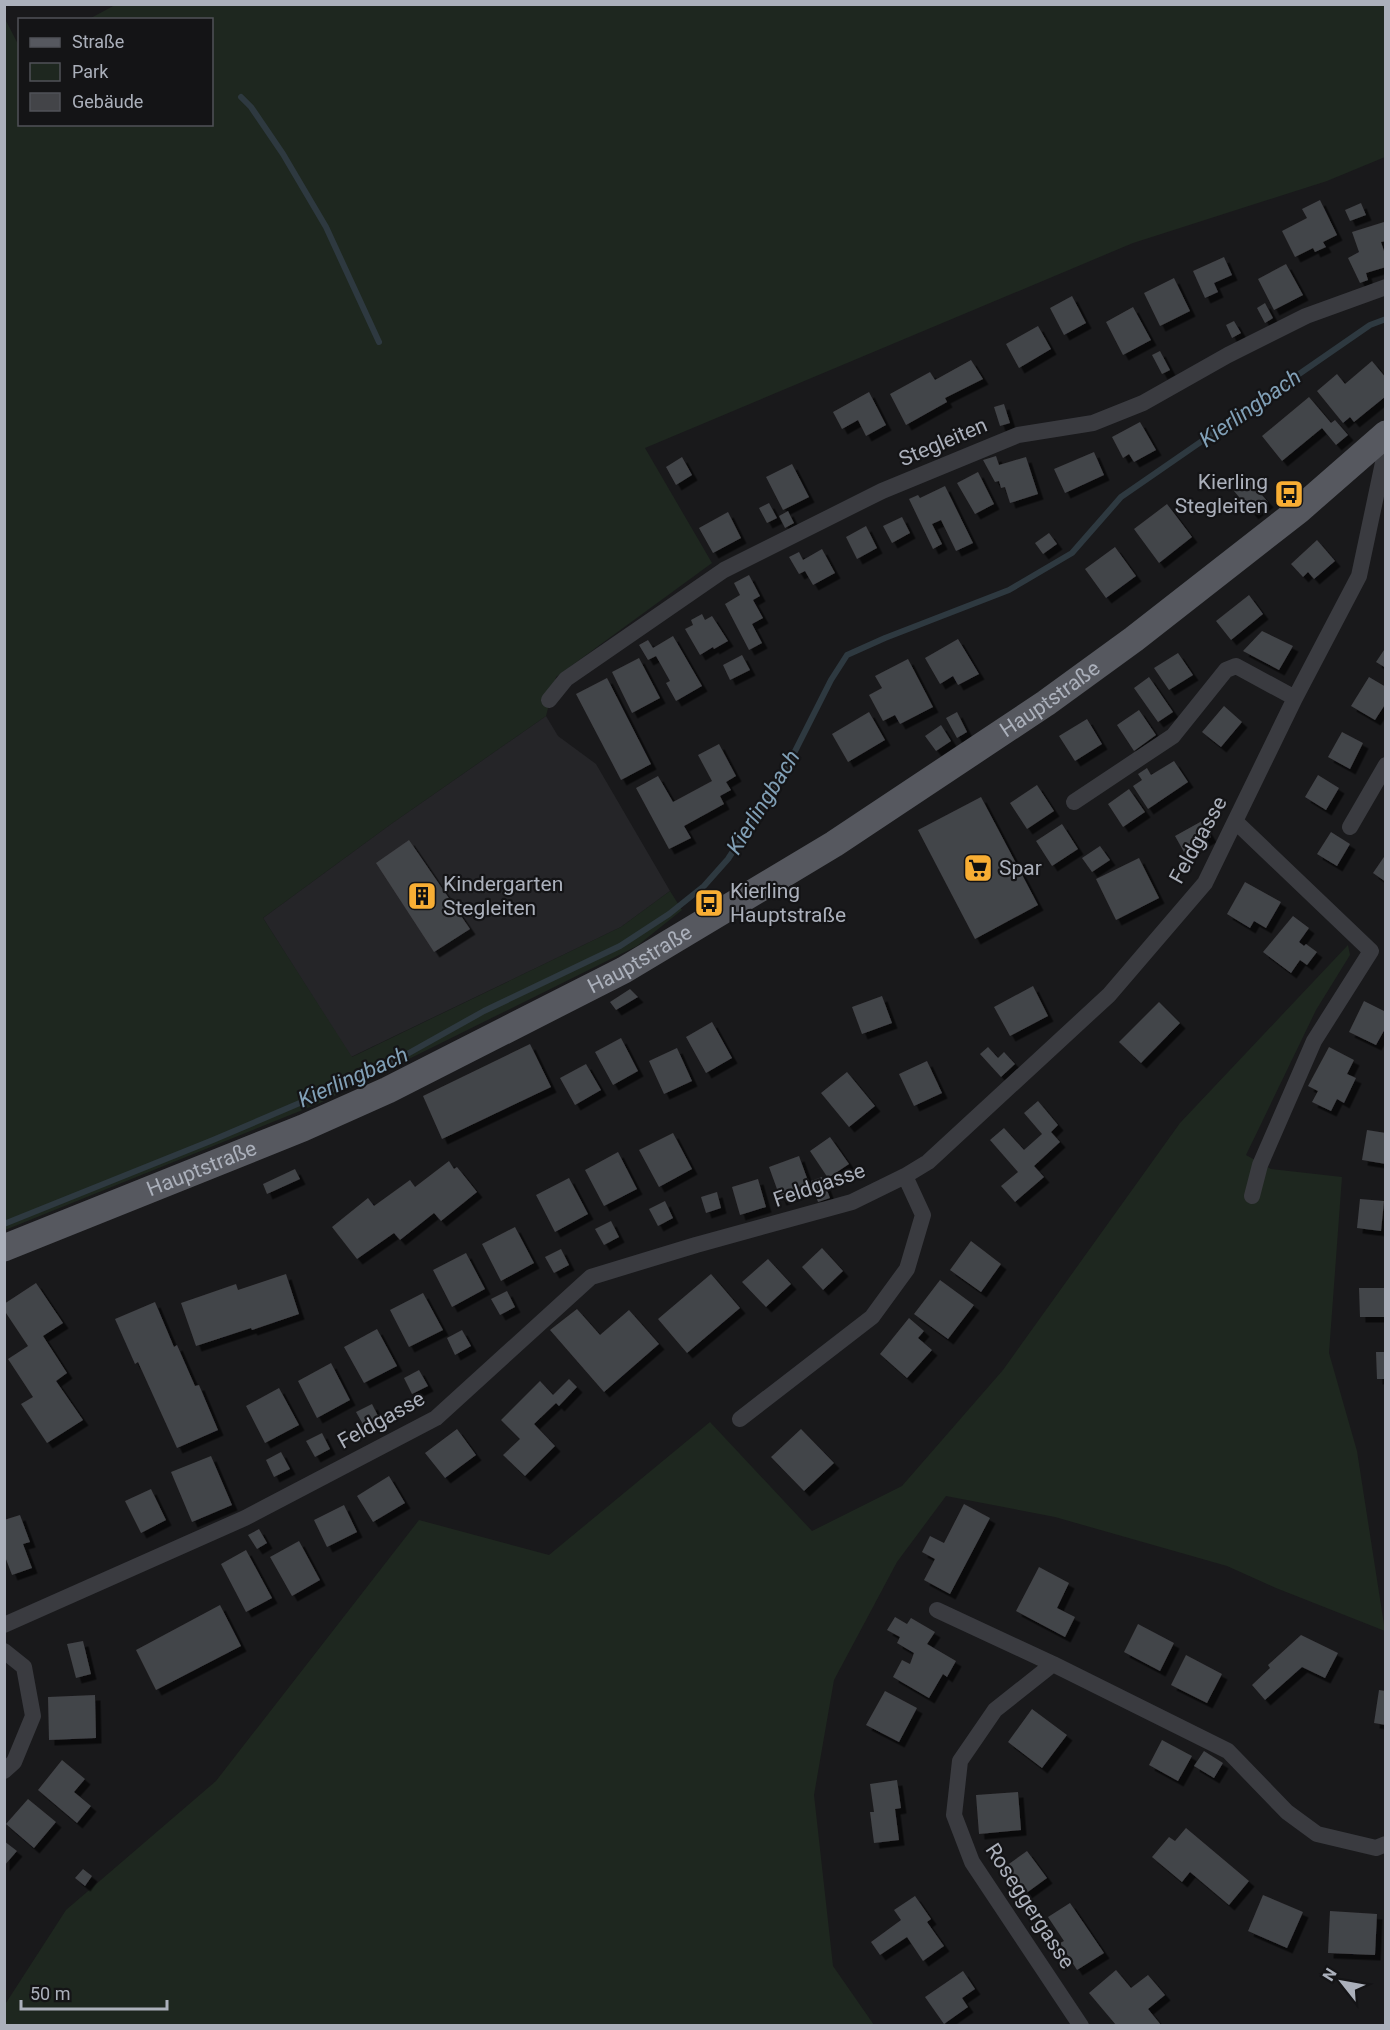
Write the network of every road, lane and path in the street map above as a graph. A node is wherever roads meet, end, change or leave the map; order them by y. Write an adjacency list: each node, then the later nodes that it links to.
1 (1386, 287): 4 (street, Stegleiten)
2 (1382, 449): 3 (street, Feldgasse); 11 (main road, Hauptstraße)
3 (1295, 698): 6 (street); 7 (street, Feldgasse)
4 (549, 700)
5 (1386, 765): 8 (street)
6 (1074, 802)
7 (1236, 822): 9 (street, Feldgasse); 10 (street)
8 (1350, 827)
9 (905, 1176): 12 (street); 14 (street, Feldgasse)
10 (1252, 1196)
11 (4, 1248)
12 (740, 1419)
13 (937, 1610): 16 (street)
14 (4, 1625)
15 (4, 1651): 17 (street)
16 (1053, 1664): 18 (street); 19 (street, Roseggergasse)
17 (4, 1770)
18 (1386, 1844)
19 (1081, 2025)

